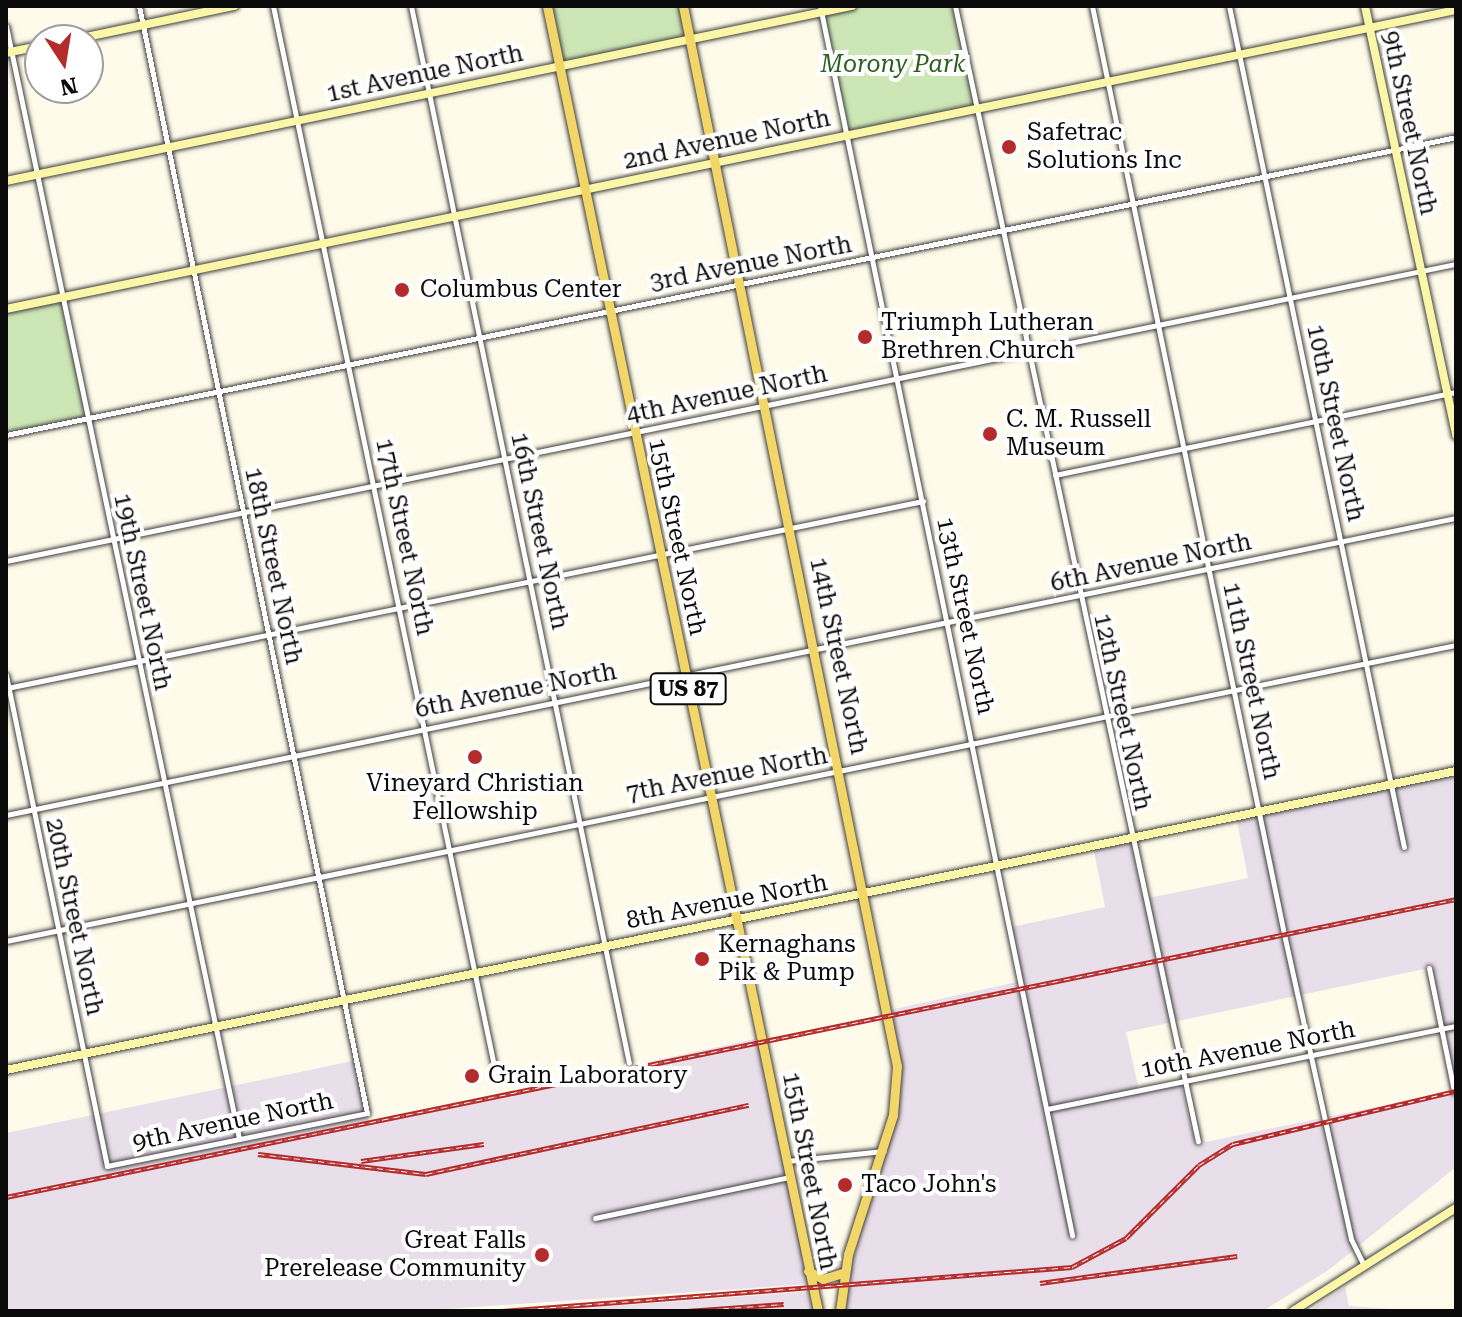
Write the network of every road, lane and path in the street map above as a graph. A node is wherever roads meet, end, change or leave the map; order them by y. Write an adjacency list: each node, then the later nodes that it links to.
1 (139, 6): 15 (street, 18th Street North)
2 (234, 6): 15 (main road)
3 (273, 6): 25 (street, 17th Street North)
4 (411, 6): 23 (street, 16th Street North)
5 (547, 6): 21 (main road, 15th Street North / US 87)
6 (683, 6): 18 (main road, 14th Street North)
7 (852, 6): 12 (main road, 1st Avenue North)
8 (955, 6): 24 (street, 12th Street North)
9 (1092, 6): 22 (street, 11th Street North)
10 (1229, 6): 20 (street, 10th Street North)
11 (1365, 6): 16 (main road, 9th Street North)
12 (820, 9): 18 (main road, 1st Avenue North); 26 (street, 13th Street North)
13 (1456, 10): 16 (main road, 2nd Avenue North)
14 (6, 26): 19 (street, 19th Street North)
15 (143, 26): 17 (main road); 28 (street, 18th Street North)
16 (1369, 27): 20 (main road, 2nd Avenue North); 29 (main road, 9th Street North)
17 (104, 34)
18 (691, 39): 21 (main road, 1st Avenue North); 30 (main road, 14th Street North)
19 (8, 53): 31 (street, 19th Street North)
20 (1239, 54): 22 (main road, 2nd Avenue North); 32 (street, 10th Street North)
21 (560, 67): 23 (main road, 1st Avenue North); 34 (main road, 15th Street North / US 87)
22 (1108, 81): 24 (main road, 2nd Avenue North); 35 (street, 11th Street North)
23 (430, 93): 25 (main road, 1st Avenue North); 36 (street, 16th Street North)
24 (977, 108): 26 (main road, 2nd Avenue North); 37 (street, 12th Street North)
25 (299, 121): 28 (main road, 1st Avenue North); 38 (street, 17th Street North)
26 (846, 136): 30 (main road, 2nd Avenue North); 39 (street, 13th Street North)
27 (1456, 137): 29 (street, 3rd Avenue North)
28 (168, 148): 31 (main road, 1st Avenue North); 41 (street, 18th Street North)
29 (1394, 151): 32 (street, 3rd Avenue North); 42 (main road, 9th Street North)
30 (716, 163): 34 (main road, 2nd Avenue North); 43 (main road, 14th Street North)
31 (37, 175): 33 (main road, 1st Avenue North); 44 (street, 19th Street North)
32 (1266, 178): 35 (street, 3rd Avenue North); 45 (street, 10th Street North)
33 (6, 181)
34 (585, 190): 36 (main road, 2nd Avenue North); 47 (main road, 15th Street North / US 87)
35 (1134, 205): 37 (street, 3rd Avenue North); 48 (street, 11th Street North)
36 (455, 217): 38 (main road, 2nd Avenue North); 49 (street, 16th Street North)
37 (1001, 230): 39 (street, 3rd Avenue North); 50 (street, 12th Street North)
38 (325, 243): 41 (main road, 2nd Avenue North); 51 (street, 17th Street North)
39 (871, 258): 43 (street, 3rd Avenue North); 52 (street, 13th Street North)
40 (1456, 264): 42 (street, 4th Avenue North)
41 (194, 269): 44 (main road, 2nd Avenue North); 53 (street, 18th Street North)
42 (1420, 271): 45 (street, 4th Avenue North); 54 (main road, 9th Street North)
43 (740, 284): 47 (street, 3rd Avenue North); 55 (main road, 14th Street North)
44 (63, 297): 46 (main road, 2nd Avenue North); 56 (street, 19th Street North)
45 (1291, 298): 48 (street, 4th Avenue North); 57 (street, 10th Street North)
46 (6, 309)
47 (609, 311): 49 (street, 3rd Avenue North); 58 (main road, 15th Street North / US 87)
48 (1159, 326): 50 (street, 4th Avenue North); 61 (street, 11th Street North)
49 (480, 338): 51 (street, 3rd Avenue North); 62 (street, 16th Street North)
50 (1029, 352): 52 (street, 4th Avenue North); 63 (street, 12th Street North)
51 (349, 364): 53 (street, 3rd Avenue North); 64 (street, 17th Street North)
52 (898, 379): 55 (street, 4th Avenue North); 65 (street, 13th Street North)
53 (219, 391): 56 (street, 3rd Avenue North); 66 (street, 18th Street North)
54 (1452, 392): 57 (street); 60 (main road, 9th Street North)
55 (766, 405): 58 (street, 4th Avenue North); 68 (main road, 14th Street North)
56 (88, 417): 59 (street, 3rd Avenue North); 69 (street, 19th Street North)
57 (1318, 420): 61 (street); 70 (street, 10th Street North)
58 (635, 433): 62 (street, 4th Avenue North); 71 (main road, 15th Street North / US 87)
59 (6, 435)
60 (1456, 435)
61 (1184, 449): 63 (street); 73 (street, 11th Street North)
62 (506, 460): 64 (street, 4th Avenue North); 74 (street, 16th Street North)
63 (1055, 475): 75 (street, 12th Street North)
64 (375, 485): 66 (street, 4th Avenue North); 76 (street, 17th Street North)
65 (923, 501): 68 (street); 77 (street, 13th Street North)
66 (243, 512): 69 (street, 4th Avenue North); 78 (street, 18th Street North)
67 (1456, 518): 70 (street, 6th Avenue North)
68 (792, 528): 71 (street); 80 (main road, 14th Street North)
69 (112, 539): 72 (street, 4th Avenue North); 81 (street, 19th Street North)
70 (1342, 541): 73 (street, 6th Avenue North); 82 (street, 10th Street North)
71 (660, 555): 74 (street); 84 (main road, 15th Street North / US 87)
72 (6, 561)
73 (1209, 570): 75 (street, 6th Avenue North); 86 (street, 11th Street North)
74 (531, 582): 76 (street); 87 (street, 16th Street North)
75 (1080, 596): 77 (street, 6th Avenue North); 88 (street, 12th Street North)
76 (400, 607): 78 (street); 89 (street, 17th Street North)
77 (948, 624): 80 (street, 6th Avenue North); 90 (street, 13th Street North)
78 (269, 635): 81 (street); 91 (street, 18th Street North)
79 (1456, 645): 82 (street, 7th Avenue North)
80 (816, 649): 84 (street, 6th Avenue North); 92 (main road, 14th Street North)
81 (139, 661): 85 (street); 94 (street, 19th Street North)
82 (1365, 663): 86 (street, 7th Avenue North); 95 (street, 10th Street North)
83 (6, 675): 85 (street, 20th Street North)
84 (685, 675): 87 (street, 6th Avenue North); 96 (main road, 15th Street North / US 87)
85 (7, 688): 97 (street, 20th Street North)
86 (1235, 690): 88 (street, 7th Avenue North); 98 (street, 11th Street North)
87 (555, 702): 89 (street, 6th Avenue North); 100 (street, 16th Street North)
88 (1105, 718): 90 (street, 7th Avenue North); 101 (street, 12th Street North)
89 (425, 728): 91 (street, 6th Avenue North); 103 (street, 17th Street North)
90 (974, 744): 92 (street, 7th Avenue North); 104 (street, 13th Street North)
91 (295, 756): 94 (street, 6th Avenue North); 105 (street, 18th Street North)
92 (841, 771): 96 (street, 7th Avenue North); 106 (main road, 14th Street North)
93 (1456, 771): 95 (main road, 8th Avenue North)
94 (163, 783): 97 (street, 6th Avenue North); 107 (street, 19th Street North)
95 (1391, 784): 98 (main road, 8th Avenue North); 102 (street, 10th Street North)
96 (711, 797): 100 (street, 7th Avenue North); 108 (main road, 15th Street North / US 87)
97 (33, 809): 99 (street, 6th Avenue North); 109 (street, 20th Street North)
98 (1260, 812): 101 (main road, 8th Avenue North); 119 (street, 11th Street North)
99 (6, 815)
100 (580, 823): 103 (street, 7th Avenue North); 111 (street, 16th Street North)
101 (1130, 838): 104 (main road, 8th Avenue North); 123 (street, 12th Street North)
102 (1404, 847)
103 (450, 850): 105 (street, 7th Avenue North); 113 (street, 17th Street North)
104 (999, 866): 106 (main road, 8th Avenue North); 125 (street, 13th Street North)
105 (321, 878): 107 (street, 7th Avenue North); 114 (street, 18th Street North)
106 (867, 894): 108 (main road, 8th Avenue North); 129 (main road, 14th Street North)
107 (189, 905): 109 (street, 7th Avenue North); 116 (street, 19th Street North)
108 (737, 919): 111 (main road, 8th Avenue North); 130 (main road, 15th Street North / US 87)
109 (58, 931): 110 (street, 7th Avenue North); 118 (street, 20th Street North)
110 (6, 941)
111 (606, 947): 113 (main road, 8th Avenue North); 120 (street, 16th Street North)
112 (1429, 968): 117 (street)
113 (476, 973): 114 (main road, 8th Avenue North); 122 (street, 17th Street North)
114 (346, 999): 116 (main road, 8th Avenue North); 126 (street, 18th Street North)
115 (1456, 1026): 117 (street, 10th Avenue North)
116 (214, 1028): 118 (main road, 8th Avenue North); 127 (street, 19th Street North)
117 (1442, 1029): 119 (street, 10th Avenue North); 124 (street)
118 (84, 1053): 121 (main road, 8th Avenue North); 131 (street, 20th Street North)
119 (1310, 1055): 123 (street, 10th Avenue North); 136 (street, 11th Street North)
120 (629, 1063)
121 (6, 1070)
122 (496, 1075)
123 (1180, 1082): 125 (street, 10th Avenue North); 128 (street, 12th Street North)
124 (1454, 1091)
125 (1047, 1109): 135 (street, 13th Street North)
126 (367, 1113): 127 (street, 9th Avenue North)
127 (239, 1138): 131 (street, 9th Avenue North)
128 (1198, 1141)
129 (884, 1151): 130 (street); 138 (main road, 14th Street North)
130 (787, 1161): 132 (main road, 15th Street North / US 87)
131 (107, 1166)
132 (790, 1177): 134 (street); 137 (main road, 15th Street North / US 87)
133 (1456, 1208): 136 (main road)
134 (595, 1218)
135 (1072, 1235)
136 (1364, 1266): 141 (main road)
137 (808, 1271): 138 (main road); 139 (main road, 15th Street North / US 87)
138 (843, 1273): 140 (main road, 14th Street North)
139 (818, 1311)
140 (840, 1311)
141 (1293, 1311)

